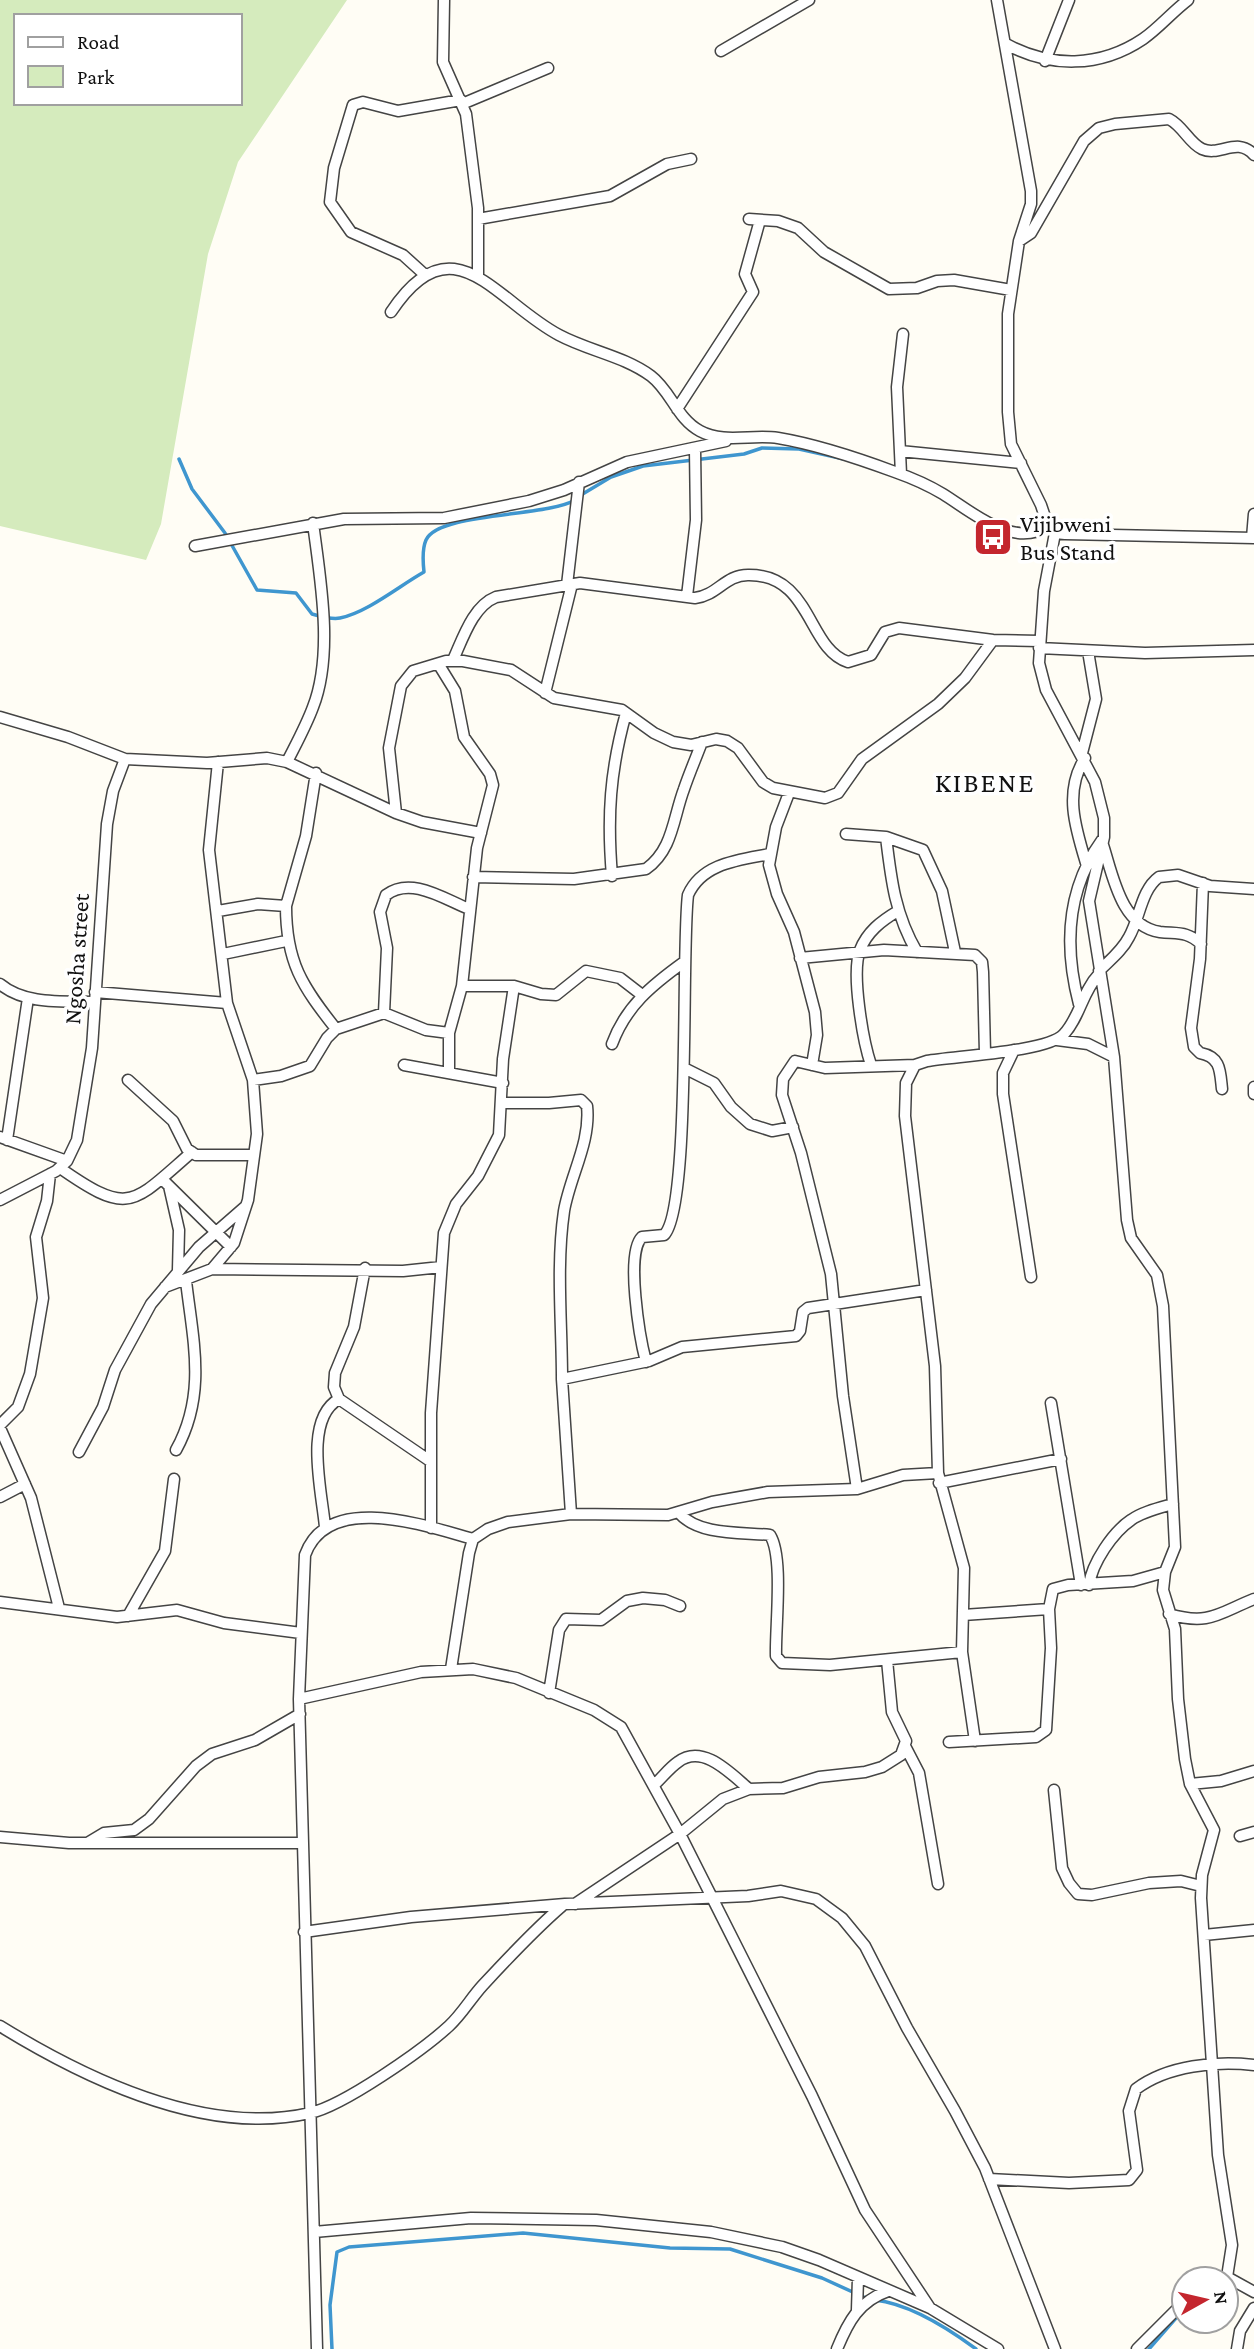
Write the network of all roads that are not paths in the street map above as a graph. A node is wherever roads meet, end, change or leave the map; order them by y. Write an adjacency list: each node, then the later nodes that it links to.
1 (444, 0): 10 (street)
2 (809, 0): 7 (street)
3 (997, 0): 6 (street)
4 (1069, 0): 8 (street)
5 (1188, 0): 8 (street)
6 (1006, 44): 8 (street); 16 (street)
7 (721, 51)
8 (1045, 61)
9 (548, 68): 10 (street)
10 (462, 102): 13 (street); 17 (street)
11 (1252, 151): 16 (street)
12 (691, 159): 13 (street)
13 (478, 219): 18 (street)
14 (749, 219): 15 (street)
15 (760, 220): 19 (street); 22 (street)
16 (1019, 241): 19 (street)
17 (424, 274): 18 (street); 20 (street)
18 (478, 277): 22 (street)
19 (1011, 290): 26 (street)
20 (391, 312)
21 (903, 334): 25 (street)
22 (677, 409): 23 (street)
23 (733, 439): 24 (street); 27 (street)
24 (695, 449): 28 (street); 35 (street)
25 (900, 451): 26 (street); 27 (street)
26 (1021, 463): 31 (street)
27 (901, 474): 31 (street)
28 (579, 482): 30 (street); 34 (street)
29 (1254, 513): 32 (street)
30 (313, 523): 33 (street); 48 (street)
31 (1051, 529): 32 (street); 37 (street)
32 (1253, 538)
33 (195, 546)
34 (570, 584): 35 (street); 40 (street); 42 (street)
35 (687, 596): 36 (street)
36 (993, 640): 37 (street); 51 (street)
37 (1039, 645): 39 (street); 46 (street)
38 (1254, 650): 39 (street)
39 (1088, 651): 46 (street)
40 (453, 660): 41 (street); 42 (street)
41 (439, 665): 52 (street); 53 (street)
42 (545, 693): 43 (street)
43 (626, 713): 45 (street); 59 (street)
44 (0, 717): 47 (street)
45 (702, 742): 51 (street); 59 (street)
46 (1084, 756): 56 (street); 58 (street)
47 (125, 759): 49 (street); 81 (street, Ngosha street)
48 (287, 761): 49 (street); 50 (street)
49 (218, 762): 65 (street)
50 (316, 773): 52 (street); 63 (street)
51 (789, 793): 57 (street)
52 (396, 813): 53 (street)
53 (481, 833): 60 (street)
54 (846, 834): 55 (street)
55 (886, 837): 66 (street); 72 (street)
56 (1104, 841): 58 (street); 67 (street); 76 (street)
57 (769, 854): 74 (street); 75 (street)
58 (1087, 866): 84 (street)
59 (612, 876): 60 (street)
60 (473, 877): 64 (street)
61 (1203, 883): 62 (street); 67 (street); 69 (street)
62 (1254, 889)
63 (286, 906): 65 (street); 68 (street)
64 (469, 909): 78 (street); 85 (street)
65 (218, 911): 73 (street)
66 (898, 911): 70 (street); 71 (street)
67 (1137, 921): 69 (street); 76 (street)
68 (286, 941): 73 (street); 86 (street)
69 (1200, 944): 103 (street)
70 (859, 951): 71 (street); 74 (street); 95 (street)
71 (916, 952): 72 (street)
72 (956, 952): 91 (street)
73 (223, 954): 83 (street)
74 (800, 958): 94 (street)
75 (684, 962): 80 (street); 97 (street)
76 (1099, 972): 84 (street); 92 (street)
77 (0, 985): 82 (street)
78 (462, 986): 79 (street); 87 (street)
79 (514, 986): 80 (street); 101 (street)
80 (642, 995): 89 (street)
81 (95, 997): 82 (street); 83 (street); 110 (street, Ngosha street)
82 (28, 998): 107 (street)
83 (227, 1003): 100 (street)
84 (1079, 1004): 88 (street)
85 (384, 1013): 86 (street); 87 (street)
86 (337, 1029): 100 (street)
87 (449, 1033): 98 (street)
88 (1057, 1040): 90 (street); 92 (street)
89 (612, 1044)
90 (1014, 1050): 91 (street); 120 (street)
91 (985, 1053): 96 (street)
92 (1114, 1057): 139 (street)
93 (404, 1065): 98 (street)
94 (812, 1065): 95 (street); 106 (street)
95 (871, 1065): 96 (street)
96 (915, 1065): 123 (street)
97 (684, 1068): 106 (street); 125 (street)
98 (449, 1071): 101 (street)
99 (128, 1080): 108 (street)
100 (253, 1080): 109 (street)
101 (503, 1083): 105 (street)
102 (1254, 1087): 104 (street)
103 (1222, 1089)
104 (1254, 1094)
105 (502, 1103): 116 (street); 126 (street)
106 (793, 1127): 124 (street)
107 (3, 1138): 110 (street)
108 (191, 1152): 109 (street); 111 (street)
109 (254, 1155): 113 (street)
110 (59, 1168): 111 (street); 112 (street); 129 (street, Ngosha street)
111 (166, 1183): 114 (street); 119 (street)
112 (0, 1199)
113 (247, 1205): 114 (street); 115 (street)
114 (214, 1232): 115 (street); 119 (street)
115 (231, 1247): 118 (street)
116 (441, 1267): 117 (street); 133 (street)
117 (365, 1268): 118 (street); 127 (street)
118 (212, 1269): 121 (street)
119 (178, 1271): 122 (street)
120 (1031, 1277)
121 (186, 1281): 122 (street); 130 (street)
122 (165, 1287): 131 (street)
123 (926, 1290): 124 (street); 134 (street)
124 (836, 1304): 125 (street); 137 (street)
125 (646, 1362): 126 (street)
126 (562, 1379): 141 (street)
127 (339, 1399): 133 (street); 142 (street)
128 (1051, 1403): 132 (street)
129 (0, 1427): 136 (street)
130 (176, 1450)
131 (79, 1452)
132 (1061, 1459): 134 (street); 146 (street)
133 (430, 1461): 143 (street)
134 (938, 1478): 137 (street); 153 (street)
135 (174, 1479): 154 (street)
136 (25, 1484): 138 (street); 150 (street)
137 (858, 1489): 140 (street)
138 (0, 1497)
139 (1172, 1504): 145 (street); 146 (street)
140 (679, 1513): 141 (street); 157 (street)
141 (570, 1514): 144 (street)
142 (325, 1527): 143 (street); 155 (street)
143 (431, 1528): 144 (street)
144 (473, 1539): 158 (street)
145 (1165, 1572): 146 (street); 152 (street)
146 (1085, 1585): 151 (street)
147 (1254, 1599): 152 (street)
148 (0, 1602): 150 (street)
149 (680, 1606): 159 (street)
150 (59, 1608): 154 (street)
151 (1049, 1609): 153 (street); 162 (street)
152 (1169, 1614): 166 (street)
153 (964, 1615): 156 (street)
154 (128, 1616): 155 (street)
155 (301, 1633): 160 (street)
156 (962, 1652): 157 (street); 162 (street)
157 (887, 1660): 164 (street)
158 (451, 1670): 159 (street); 160 (street)
159 (549, 1693): 167 (street)
160 (299, 1699): 161 (street)
161 (300, 1714): 174 (street); 175 (street)
162 (975, 1741): 163 (street)
163 (950, 1742)
164 (905, 1746): 168 (street); 176 (street)
165 (1254, 1771): 166 (street)
166 (1190, 1784): 177 (street)
167 (654, 1786): 168 (street); 171 (street)
168 (749, 1789): 171 (street)
169 (1054, 1790): 177 (street)
170 (1254, 1832): 172 (street)
171 (680, 1834): 178 (street); 179 (street)
172 (1240, 1836)
173 (0, 1838): 174 (street)
174 (88, 1843): 175 (street)
175 (302, 1843): 181 (street)
176 (938, 1884)
177 (1201, 1886): 182 (street)
178 (710, 1896): 179 (street); 187 (street); 192 (street)
179 (569, 1904): 181 (street); 186 (street)
180 (1254, 1930): 182 (street)
181 (304, 1932): 186 (street)
182 (1204, 1935): 184 (street)
183 (0, 2026): 186 (street)
184 (1214, 2064): 185 (street); 187 (street); 189 (street)
185 (1254, 2065)
186 (311, 2113): 188 (street)
187 (989, 2179): 199 (street)
188 (314, 2232): 190 (street); 196 (street)
189 (1229, 2265)
190 (858, 2278): 191 (street); 194 (street)
191 (888, 2291): 192 (street); 194 (street)
192 (930, 2308): 198 (street)
193 (1254, 2308): 201 (street)
194 (857, 2311): 197 (street)
195 (1170, 2316): 200 (street)
196 (317, 2349)
197 (836, 2349)
198 (998, 2349)
199 (1055, 2349)
200 (1137, 2349)
201 (1237, 2349)

